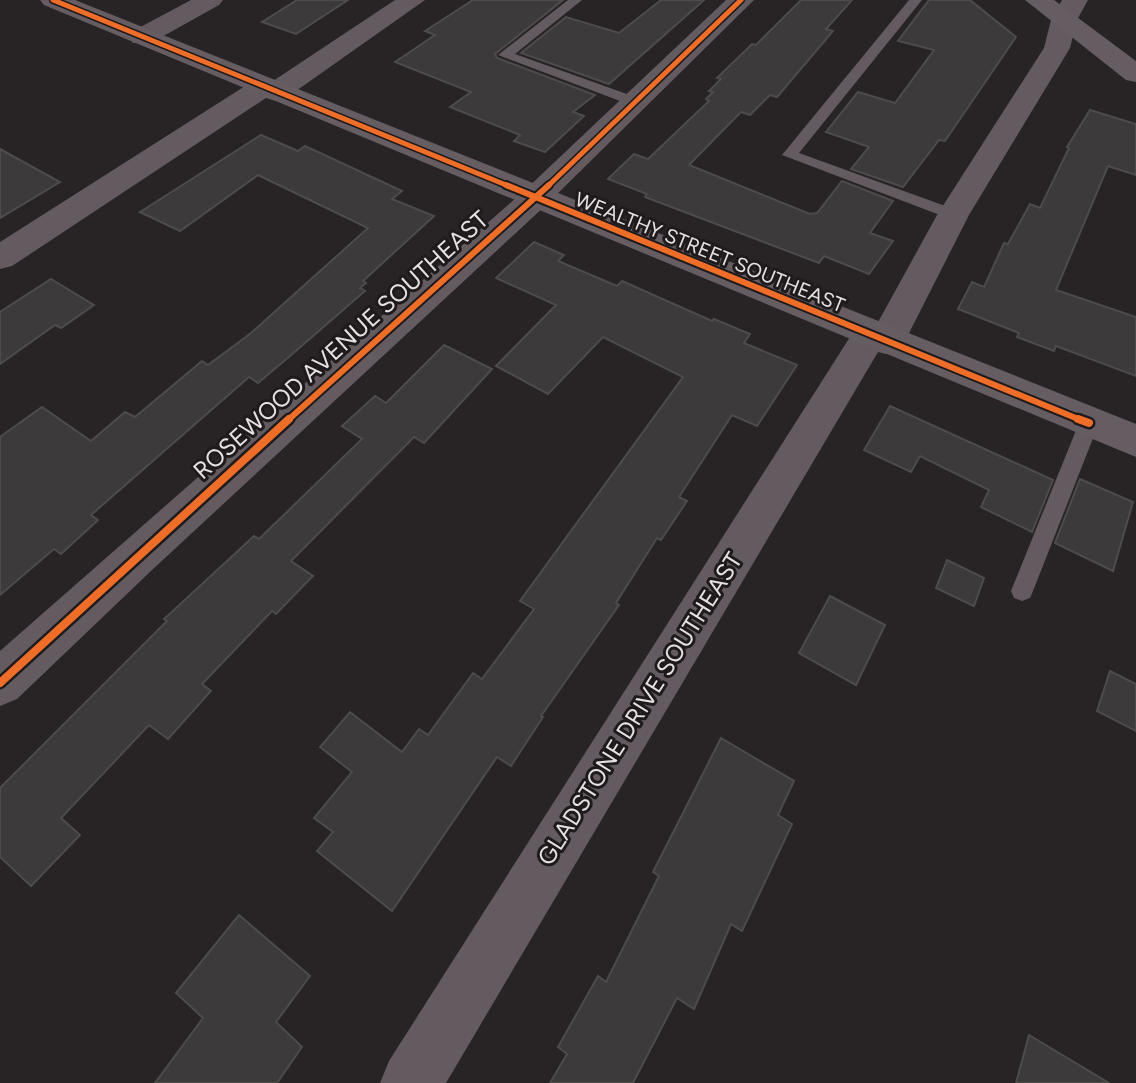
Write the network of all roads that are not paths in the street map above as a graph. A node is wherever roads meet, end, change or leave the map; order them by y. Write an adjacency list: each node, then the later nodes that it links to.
1 (53, 0): 9 (main road, WEALTHY STREET SOUTHEAST)
2 (210, 0): 9 (street)
3 (412, 0): 11 (street)
4 (576, 0): 12 (lane)
5 (741, 0): 12 (street, ROSEWOOD AVENUE SOUTHEAST)
6 (916, 0): 14 (lane)
7 (1038, 0): 8 (main road)
8 (1069, 10): 10 (main road); 14 (street, GLADSTONE DRIVE SOUTHEAST)
9 (142, 37): 11 (main road, WEALTHY STREET SOUTHEAST)
10 (1136, 74)
11 (269, 90): 13 (main road, WEALTHY STREET SOUTHEAST); 15 (street)
12 (633, 101): 13 (street, ROSEWOOD AVENUE SOUTHEAST)
13 (535, 198): 16 (main road, WEALTHY STREET SOUTHEAST); 20 (street, ROSEWOOD AVENUE SOUTHEAST)
14 (953, 215): 16 (street, GLADSTONE DRIVE SOUTHEAST)
15 (0, 258)
16 (878, 338): 17 (main road, WEALTHY STREET SOUTHEAST); 21 (street, GLADSTONE DRIVE SOUTHEAST)
17 (1089, 423): 18 (main road, WEALTHY STREET SOUTHEAST); 19 (lane)
18 (1136, 441)
19 (1022, 591)
20 (0, 683)
21 (411, 1083)

